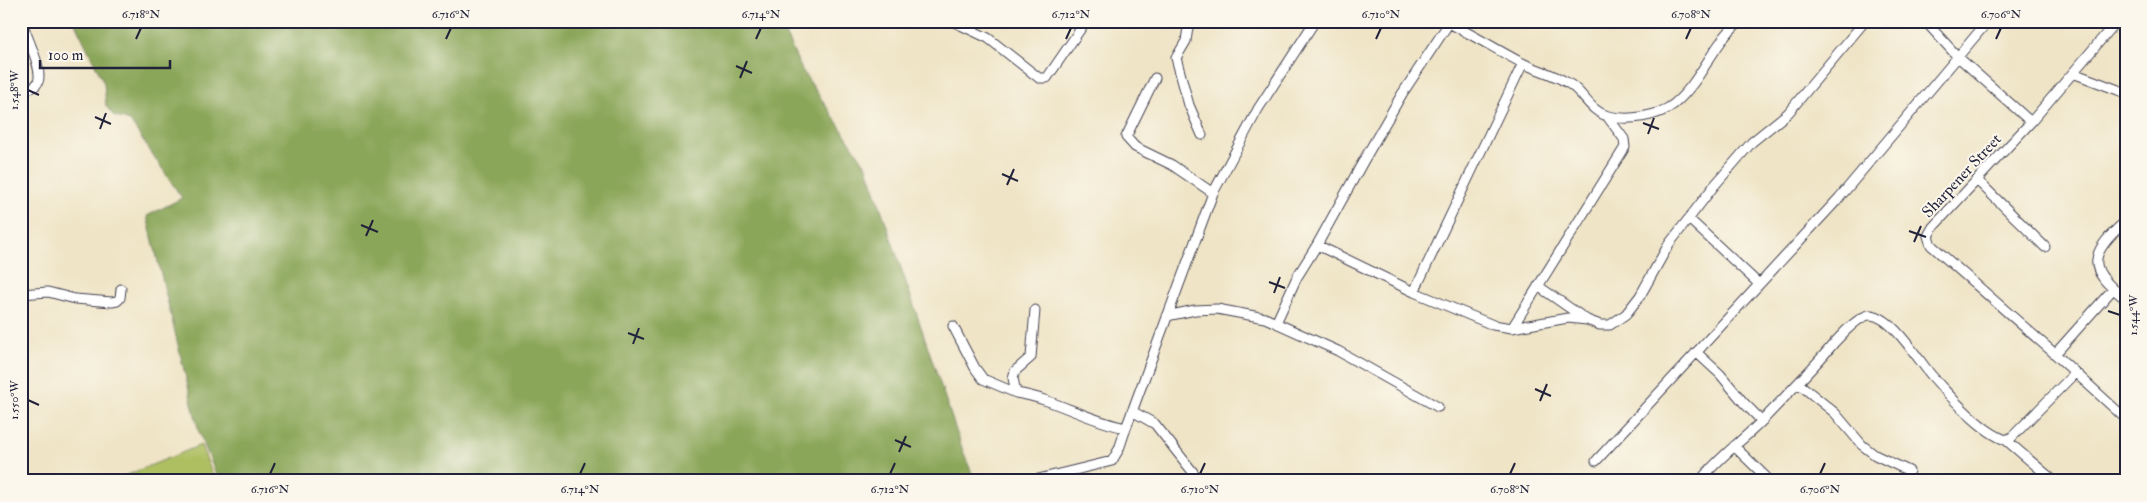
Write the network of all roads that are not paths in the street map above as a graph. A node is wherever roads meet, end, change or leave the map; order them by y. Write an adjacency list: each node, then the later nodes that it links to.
1 (22, 21): 16 (street)
2 (952, 21): 3 (street)
3 (1086, 21)
4 (1189, 21): 20 (street)
5 (1315, 21): 22 (street)
6 (1740, 21): 18 (street)
7 (1865, 21): 23 (street)
8 (1925, 21): 12 (street)
9 (1988, 21): 12 (street)
10 (2117, 21): 14 (street, Sharpener Street)
11 (1447, 22): 13 (street); 25 (street)
12 (1957, 56): 19 (street); 27 (street)
13 (1523, 63): 18 (street); 31 (street)
14 (2073, 73): 17 (street); 19 (street, Sharpener Street)
15 (1155, 78): 22 (street)
16 (21, 90)
17 (2126, 93)
18 (1607, 116): 28 (street)
19 (2031, 122): 21 (street, Sharpener Street)
20 (1202, 135)
21 (1977, 180): 26 (street); 41 (street, Sharpener Street)
22 (1213, 193): 35 (street)
23 (1689, 220): 27 (street); 36 (street)
24 (2126, 221): 30 (street)
25 (1318, 245): 31 (street); 37 (street)
26 (2045, 248)
27 (1759, 284): 40 (street)
28 (1538, 286): 36 (street); 39 (street)
29 (121, 289): 32 (street)
30 (2113, 290): 33 (street); 41 (street)
31 (1414, 292): 39 (street)
32 (21, 294)
33 (2126, 299)
34 (1035, 310): 44 (street)
35 (1168, 316): 37 (street); 46 (street)
36 (1587, 320): 39 (street)
37 (1276, 323): 45 (street)
38 (953, 326): 44 (street)
39 (1512, 328)
40 (1696, 352): 48 (street); 52 (street)
41 (2055, 354): 42 (street, Sharpener Street)
42 (2075, 373): 47 (street, Sharpener Street); 50 (street)
43 (1798, 383): 48 (street); 50 (street); 53 (street)
44 (1016, 393): 49 (street)
45 (1438, 406)
46 (1132, 411): 49 (street); 55 (street)
47 (2126, 419)
48 (1762, 421): 51 (street)
49 (1126, 428): 54 (street)
50 (2006, 440): 58 (street)
51 (1734, 446): 56 (street); 57 (street)
52 (1596, 461)
53 (1909, 471)
54 (1030, 481)
55 (1200, 481)
56 (1700, 481)
57 (1770, 481)
58 (2054, 481)

